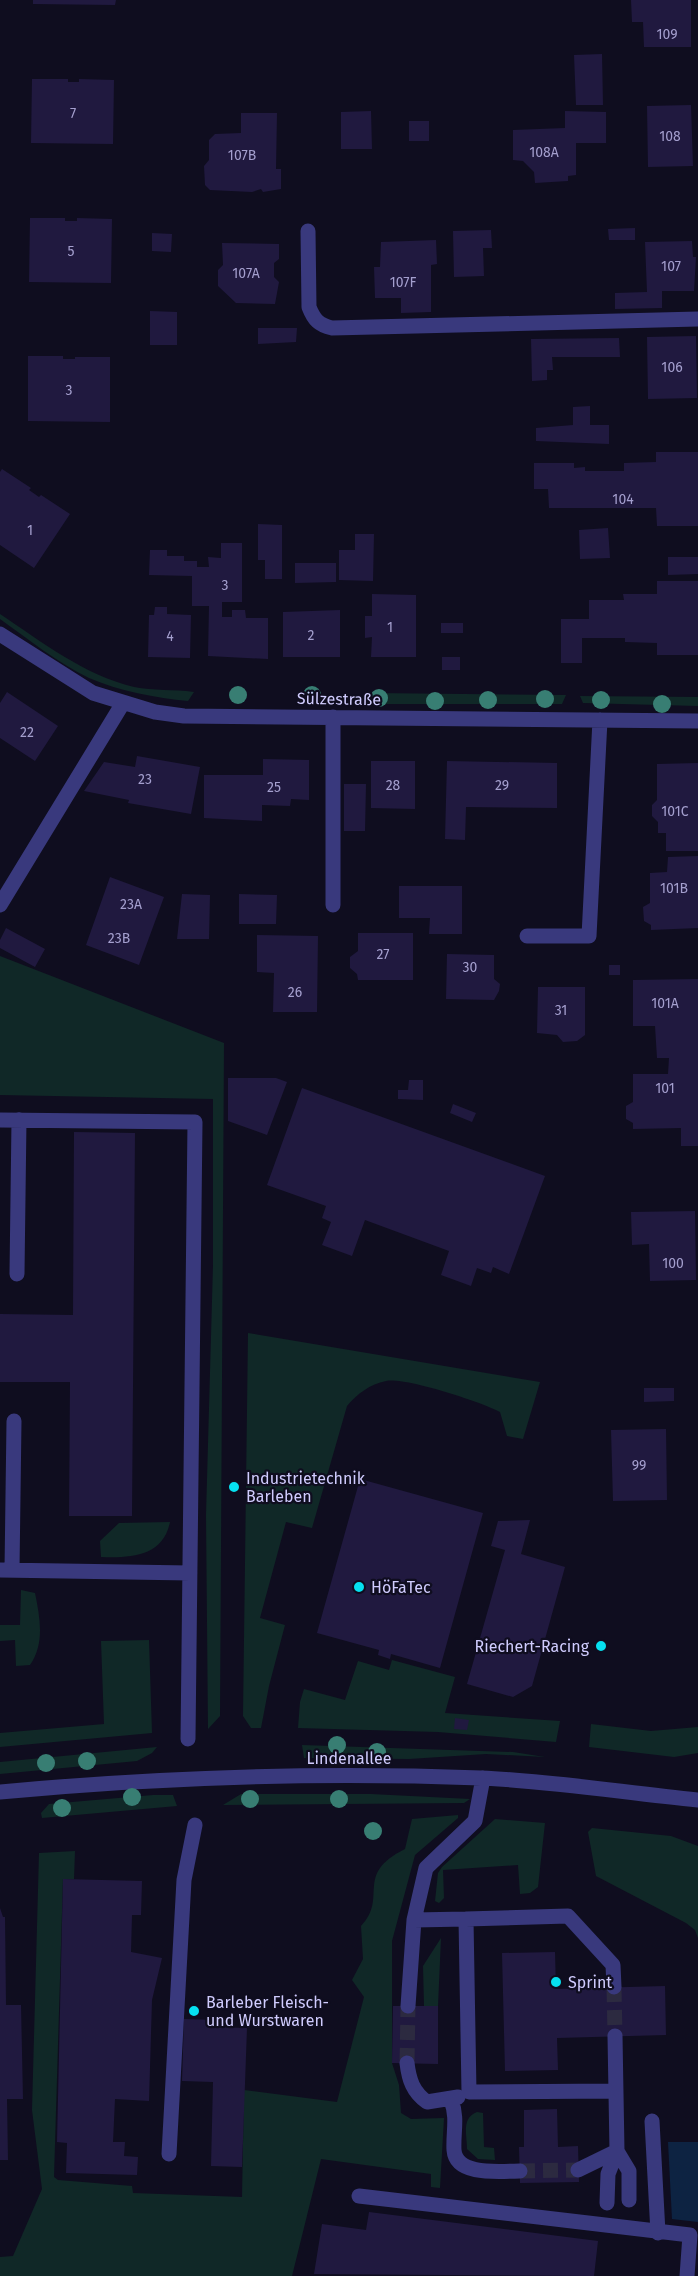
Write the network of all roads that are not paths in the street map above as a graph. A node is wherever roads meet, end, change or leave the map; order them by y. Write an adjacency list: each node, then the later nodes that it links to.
1 (308, 231): 2 (street)
2 (698, 319)
3 (0, 634): 4 (street, Sülzestraße)
4 (123, 703): 5 (street, Sülzestraße); 8 (street)
5 (333, 717): 6 (street, Sülzestraße); 9 (street)
6 (600, 720): 7 (street, Sülzestraße); 10 (street)
7 (698, 721)
8 (0, 905)
9 (333, 905)
10 (527, 936)
11 (0, 1120): 12 (street)
12 (19, 1120): 13 (street); 16 (street)
13 (17, 1274)
14 (14, 1421): 15 (street)
15 (6, 1570): 16 (street)
16 (190, 1573): 17 (street)
17 (188, 1739)
18 (483, 1779): 19 (street, Lindenallee); 20 (street, Lindenallee); 23 (street)
19 (0, 1792)
20 (698, 1800)
21 (195, 1825): 33 (street)
22 (466, 1919): 23 (street); 24 (street); 29 (street)
23 (414, 1920): 25 (street)
24 (614, 1987)
25 (408, 2006)
26 (615, 2036): 28 (street)
27 (407, 2063): 30 (street)
28 (616, 2091): 29 (street); 32 (street)
29 (469, 2092): 30 (street)
30 (451, 2100): 35 (street)
31 (652, 2121): 39 (street)
32 (617, 2151): 34 (street); 37 (street); 38 (street)
33 (170, 2154)
34 (578, 2170)
35 (520, 2171)
36 (359, 2196): 39 (street)
37 (629, 2200)
38 (606, 2203)
39 (658, 2233): 40 (street)
40 (687, 2276)

